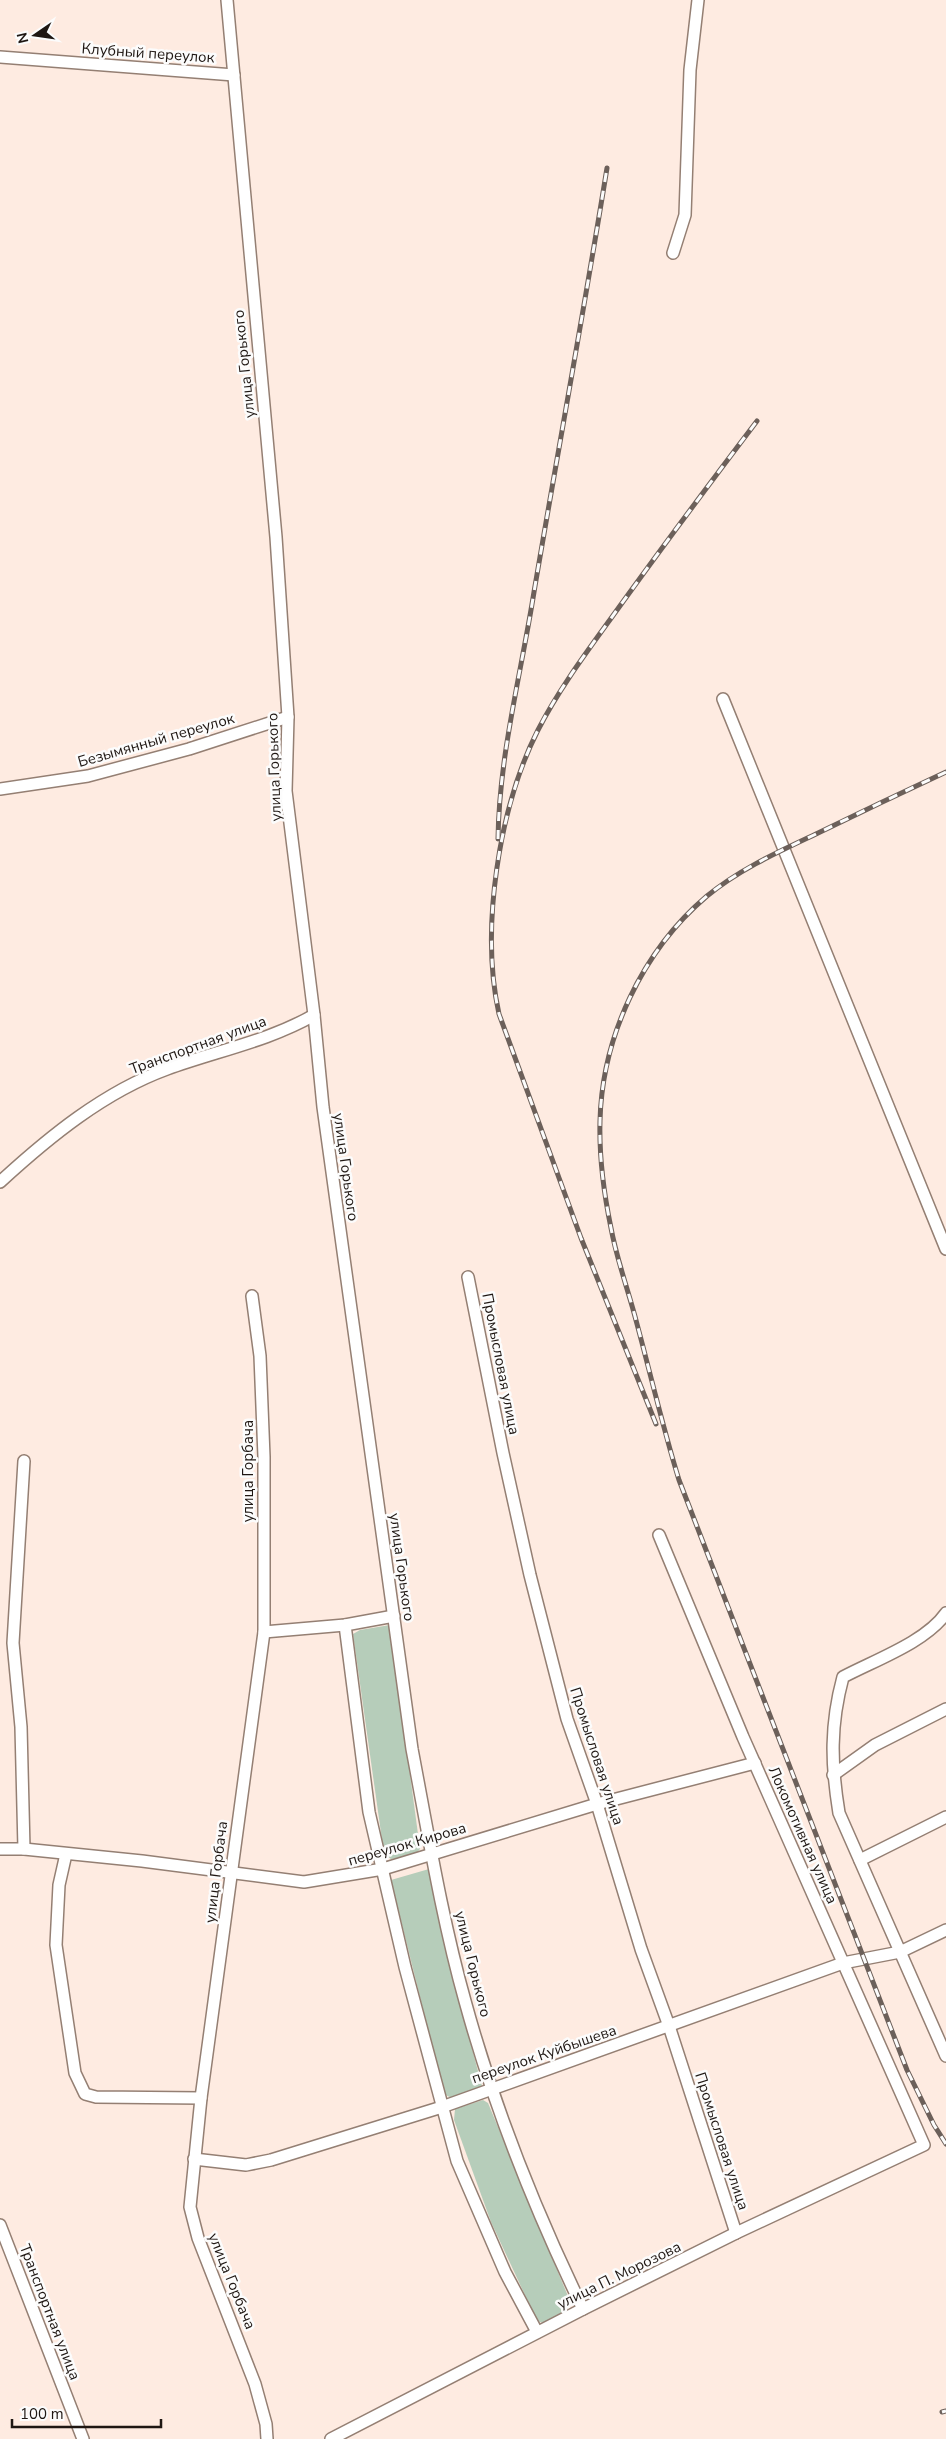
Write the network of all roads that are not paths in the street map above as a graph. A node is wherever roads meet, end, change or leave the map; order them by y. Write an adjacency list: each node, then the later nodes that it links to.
1 (227, 0): 4 (street, улица Горького)
2 (698, 0): 5 (street)
3 (0, 57): 4 (street, Клубный переулок)
4 (234, 75): 7 (street, улица Горького)
5 (673, 253)
6 (723, 698): 11 (street)
7 (288, 717): 8 (street, Безымянный переулок); 9 (street, улица Горького)
8 (0, 789)
9 (314, 1015): 10 (street, Транспортная улица); 17 (street, улица Горького)
10 (0, 1182)
11 (946, 1249)
12 (468, 1277): 23 (street, Промысловая улица)
13 (252, 1296): 19 (street, улица Горбача)
14 (24, 1461): 26 (street)
15 (659, 1534): 21 (street, Локомотивная улица)
16 (946, 1612): 22 (street)
17 (394, 1616): 18 (street); 28 (street, улица Горького)
18 (345, 1624): 19 (street); 30 (street)
19 (264, 1632): 31 (street, улица Горбача)
20 (946, 1709): 22 (street)
21 (755, 1763): 23 (street, переулок Кирова); 34 (street, Локомотивная улица)
22 (833, 1775): 29 (street)
23 (597, 1804): 28 (street, переулок Кирова); 35 (street, Промысловая улица)
24 (946, 1817): 29 (street)
25 (0, 1849): 26 (street, переулок Кирова)
26 (24, 1849): 27 (street, переулок Кирова)
27 (66, 1854): 31 (street, переулок Кирова); 38 (street)
28 (432, 1854): 30 (street, переулок Кирова); 37 (street, улица Горького)
29 (860, 1860): 33 (street)
30 (383, 1869): 31 (street, переулок Кирова); 39 (street)
31 (232, 1873): 38 (street, улица Горбача)
32 (946, 1930): 33 (street, переулок Куйбышева)
33 (900, 1952): 34 (street, переулок Куйбышева); 36 (street)
34 (843, 1963): 35 (street, переулок Куйбышева); 40 (street, Локомотивная улица)
35 (669, 2026): 37 (street, переулок Куйбышева); 43 (street, Промысловая улица)
36 (945, 2053)
37 (492, 2088): 39 (street, переулок Куйбышева); 44 (street, улица Горького)
38 (200, 2098): 41 (street, улица Горбача)
39 (442, 2107): 41 (street, переулок Куйбышева); 45 (street)
40 (924, 2145): 43 (street, улица П. Морозова)
41 (194, 2158): 47 (street, улица Горбача)
42 (0, 2225): 46 (street, Транспортная улица)
43 (736, 2233): 44 (street, улица П. Морозова)
44 (583, 2309): 45 (street, улица П. Морозова)
45 (537, 2332): 48 (street, улица П. Морозова)
46 (83, 2439)
47 (267, 2439)
48 (331, 2439)

